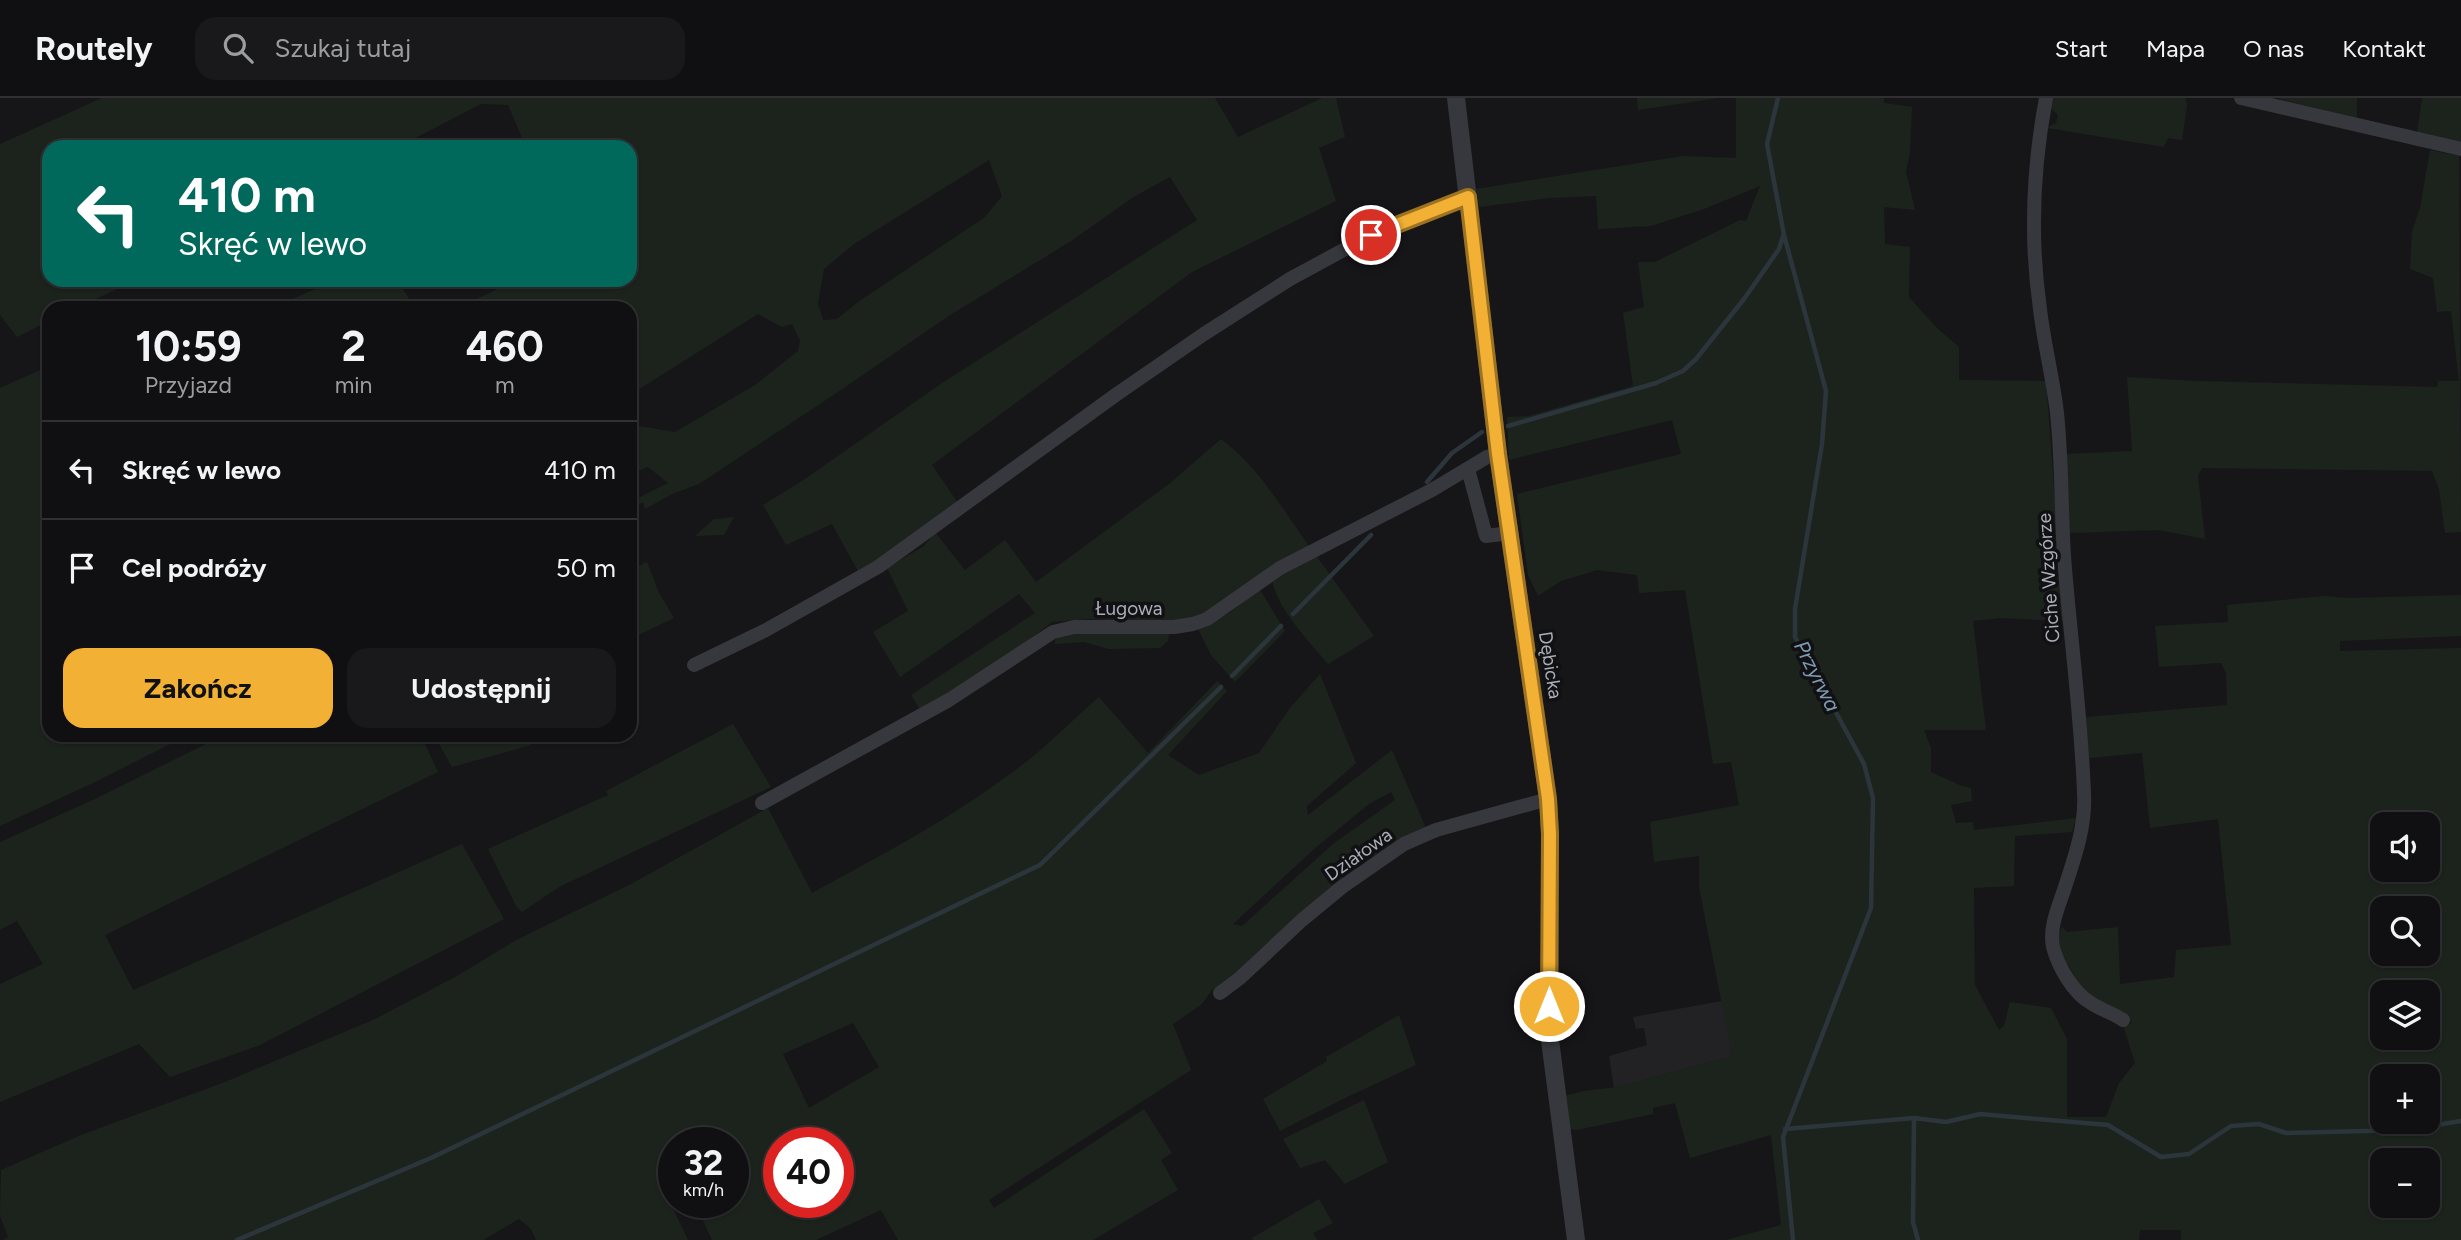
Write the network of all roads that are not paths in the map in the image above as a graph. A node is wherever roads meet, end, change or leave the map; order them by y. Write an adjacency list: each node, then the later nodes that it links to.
1 (1456, 98): 5 (street, Dębicka)
2 (2046, 98): 13 (street, Ciche Wzgórze)
3 (2241, 98): 4 (street)
4 (2461, 149)
5 (1468, 197): 6 (street, Dębicka); 9 (street)
6 (1498, 454): 7 (street, Ługowa); 8 (street, Dębicka)
7 (1468, 469): 8 (street); 11 (street, Ługowa)
8 (1510, 533): 10 (street, Dębicka)
9 (694, 665)
10 (1548, 799): 12 (street, Działowa); 14 (street, Dębicka)
11 (762, 803)
12 (1220, 993)
13 (2123, 1020)
14 (1576, 1240)

